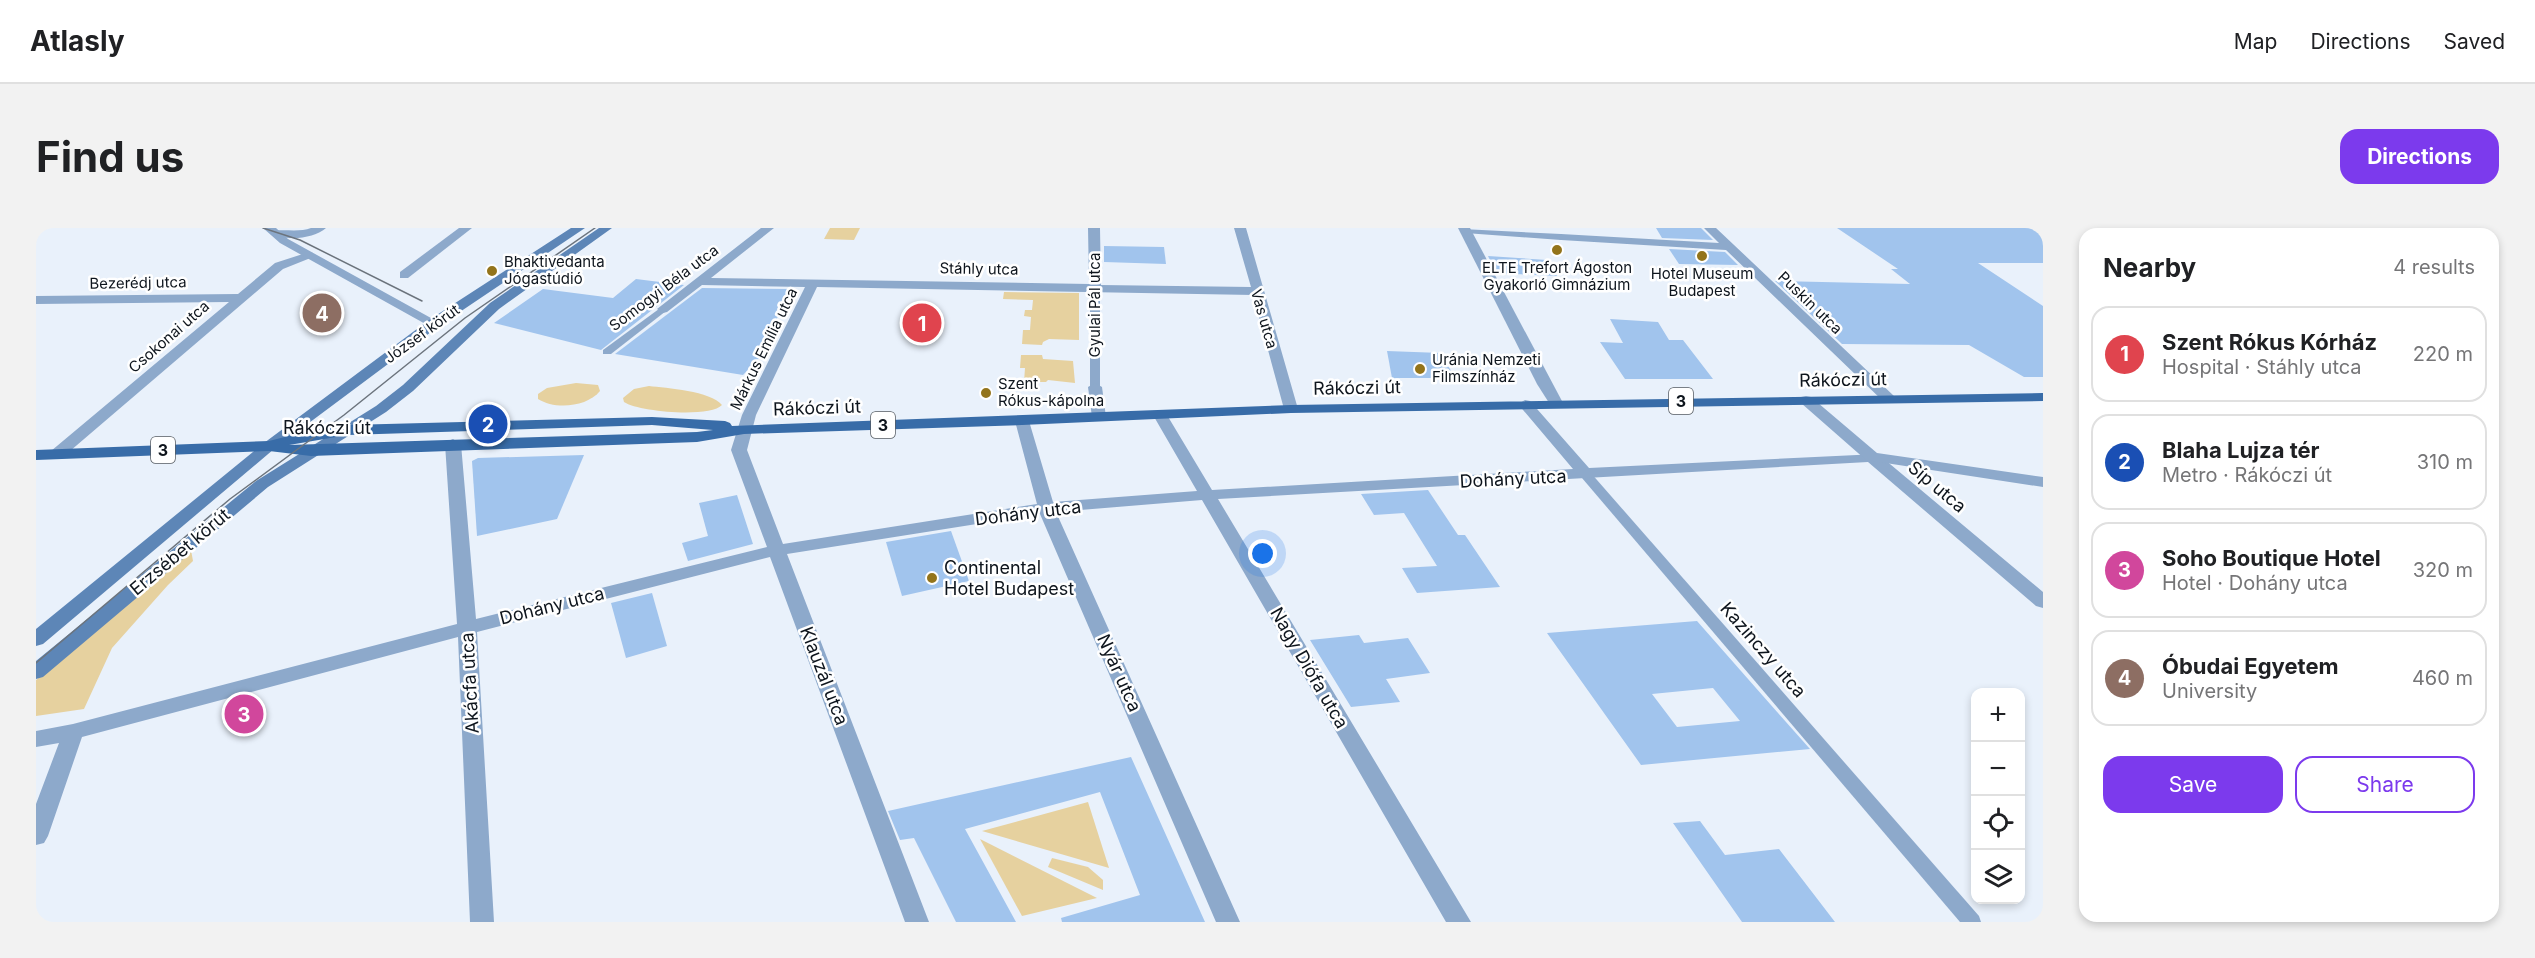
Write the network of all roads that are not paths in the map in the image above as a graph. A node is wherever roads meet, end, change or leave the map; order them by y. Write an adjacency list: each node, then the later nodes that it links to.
1 (320, 228): 10 (street)
2 (466, 228): 14 (street)
3 (579, 228): 22 (main road, József körút)
4 (606, 228): 35 (main road, József körút)
5 (768, 228): 15 (street, Somogyi Béla utca)
6 (1094, 228): 17 (street, Gyulai Pál utca)
7 (1240, 228): 18 (street, Vas utca)
8 (1710, 228): 12 (street, Puskin utca)
9 (1465, 229): 11 (street); 28 (street)
10 (272, 230): 13 (street)
11 (1561, 237): 12 (street)
12 (1729, 247): 26 (street, Puskin utca)
13 (309, 255): 19 (street, Csokonai utca); 22 (street)
14 (404, 275)
15 (700, 281): 16 (street, Stáhly utca); 21 (street, Somogyi Béla utca)
16 (813, 283): 17 (street, Stáhly utca); 34 (street, Márkus Emília utca)
17 (1095, 288): 18 (street, Stáhly utca); 24 (street, Gyulai Pál utca)
18 (1257, 291): 30 (street, Vas utca)
19 (240, 298): 20 (street, Bezerédj utca); 40 (street, Csokonai utca)
20 (36, 300)
21 (663, 309): 23 (street, Somogyi Béla utca)
22 (434, 323): 38 (main road, József körút)
23 (607, 352)
24 (1095, 387): 32 (street, Gyulai Pál utca)
25 (2043, 397): 26 (main road, Rákóczi út / 3)
26 (1889, 399): 27 (main road, Rákóczi út / 3)
27 (1806, 400): 28 (main road, Rákóczi út / 3); 42 (street, Síp utca)
28 (1556, 403): 29 (main road, Rákóczi út / 3)
29 (1525, 404): 30 (main road, Rákóczi út / 3); 43 (street, Kazinczy utca)
30 (1291, 409): 31 (main road, Rákóczi út / 3)
31 (1160, 415): 32 (main road, Rákóczi út / 3); 45 (street, Nagy Diófa utca)
32 (1099, 417): 33 (main road, Rákóczi út / 3)
33 (1022, 421): 34 (main road, Rákóczi út / 3); 46 (street, Nyár utca)
34 (744, 429): 35 (main road, Rákóczi út / 3); 37 (main road, Rákóczi út / 3); 47 (street, Klauzál utca)
35 (348, 430): 36 (main road, József körút); 38 (main road, Rákóczi út / 3)
36 (329, 441): 39 (main road, Erzsébet körút)
37 (453, 444): 39 (main road, Rákóczi út / 3); 49 (street, Akácfa utca)
38 (269, 446): 39 (main road, Rákóczi út / 3); 40 (main road, Rákóczi út / 3); 50 (main road, Erzsébet körút)
39 (311, 451): 51 (main road, Erzsébet körút)
40 (57, 454): 41 (main road, Rákóczi út / 3)
41 (36, 455)
42 (1872, 458): 43 (street, Dohány utca); 44 (street, Dohány utca); 48 (street, Síp utca)
43 (1586, 475): 45 (street, Dohány utca); 59 (street, Kazinczy utca)
44 (2043, 482)
45 (1208, 495): 46 (street, Dohány utca); 58 (street, Nagy Diófa utca)
46 (1046, 508): 47 (street, Dohány utca); 57 (street, Nyár utca)
47 (776, 550): 49 (street, Dohány utca); 56 (street, Klauzál utca)
48 (2043, 602)
49 (466, 628): 52 (street, Dohány utca); 55 (street, Akácfa utca)
50 (36, 639)
51 (36, 672)
52 (73, 732): 53 (street, Dohány utca); 54 (street)
53 (36, 739)
54 (36, 836)
55 (482, 922)
56 (917, 922)
57 (1228, 922)
58 (1459, 922)
59 (1972, 922)

